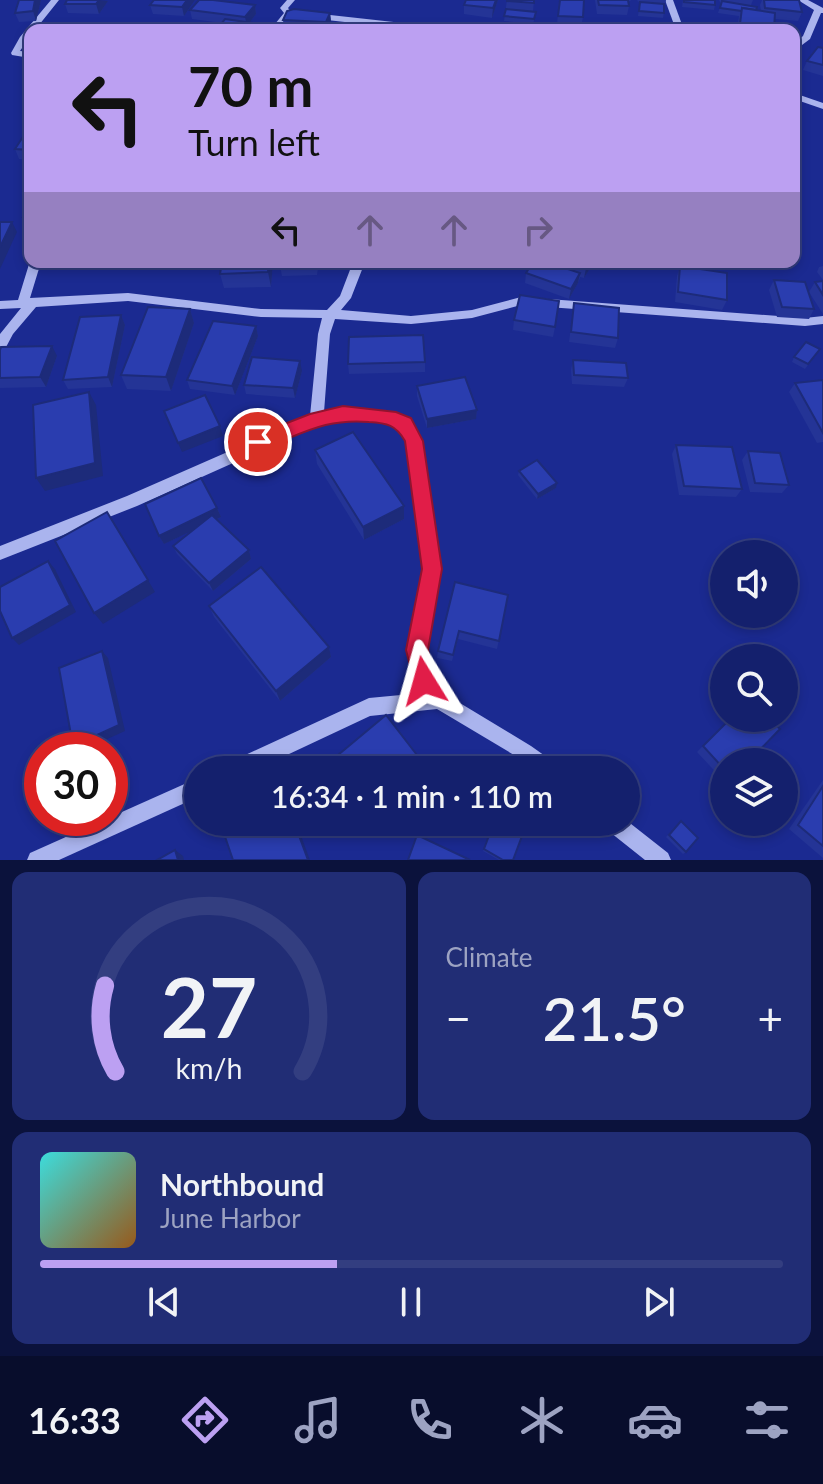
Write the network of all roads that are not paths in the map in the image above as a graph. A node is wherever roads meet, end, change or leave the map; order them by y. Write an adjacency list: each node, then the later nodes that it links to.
1 (55, 0): 7 (street)
2 (291, 0): 6 (street)
3 (669, 0): 10 (street)
4 (802, 0): 5 (street)
5 (821, 10): 12 (street)
6 (288, 13): 8 (street); 9 (street)
7 (36, 24)
8 (279, 24)
9 (386, 24)
10 (678, 24)
11 (24, 35): 13 (street)
12 (800, 43)
13 (24, 54)
14 (800, 98): 15 (street)
15 (823, 106)
16 (34, 268): 18 (street)
17 (357, 268): 20 (street)
18 (28, 303): 19 (street); 20 (street); 22 (street)
19 (0, 305)
20 (330, 314): 21 (street); 23 (street)
21 (823, 320)
22 (0, 346)
23 (317, 419): 24 (street); 25 (street)
24 (0, 553)
25 (439, 700): 26 (street); 27 (street)
26 (265, 756)
27 (530, 756)
28 (184, 793): 30 (street)
29 (631, 836): 31 (street)
30 (37, 860)
31 (661, 860)

